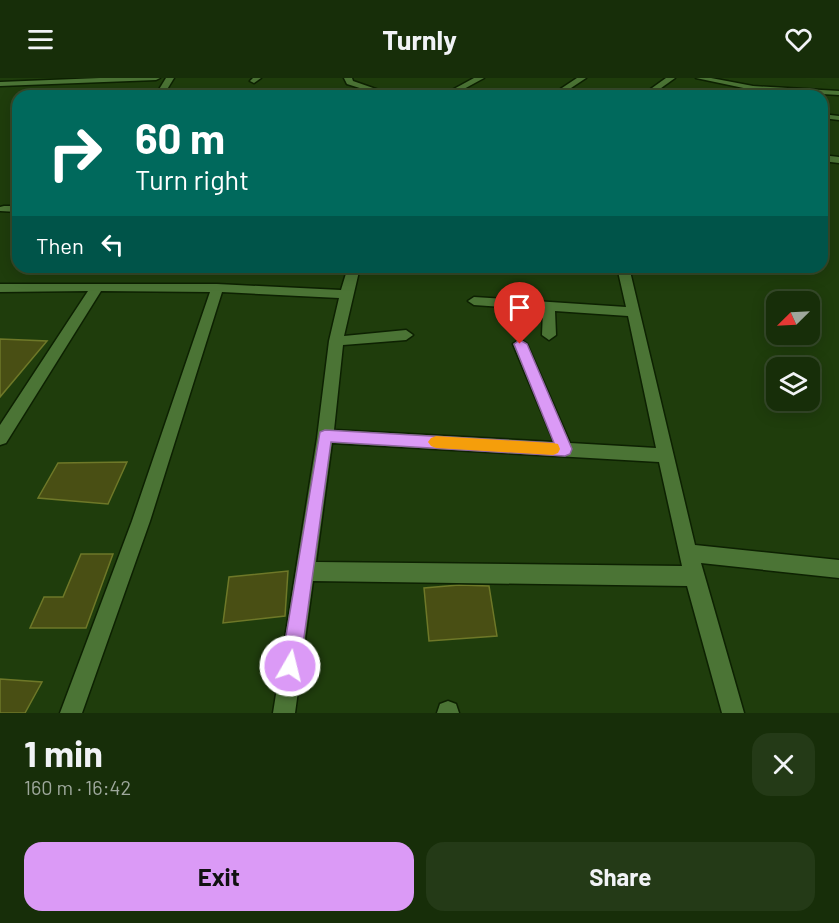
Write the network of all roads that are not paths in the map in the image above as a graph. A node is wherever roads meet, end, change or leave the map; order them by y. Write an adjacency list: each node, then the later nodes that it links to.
1 (156, 78): 8 (street)
2 (346, 78): 9 (street)
3 (468, 78): 7 (street)
4 (582, 78): 11 (street)
5 (671, 78): 12 (street)
6 (700, 78): 13 (street)
7 (478, 79): 10 (street)
8 (0, 84)
9 (374, 90)
10 (457, 90)
11 (563, 90)
12 (654, 90)
13 (757, 90)
14 (4, 208): 15 (street)
15 (12, 209)
16 (352, 273): 21 (street)
17 (624, 273): 24 (street)
18 (97, 287): 19 (street); 20 (street); 30 (street)
19 (0, 288)
20 (217, 288): 21 (street); 37 (street)
21 (344, 294): 27 (street)
22 (474, 301): 23 (street)
23 (549, 306): 24 (street); 26 (street)
24 (633, 312): 32 (street)
25 (406, 335): 27 (street)
26 (549, 335)
27 (336, 341): 29 (street)
28 (520, 344): 31 (street)
29 (325, 436): 31 (street); 35 (street)
30 (0, 438)
31 (565, 449): 32 (street)
32 (665, 455): 33 (street)
33 (688, 554): 34 (street); 36 (street)
34 (839, 569)
35 (304, 571): 36 (street); 38 (street)
36 (694, 576): 39 (street)
37 (71, 713)
38 (284, 713)
39 (733, 713)

